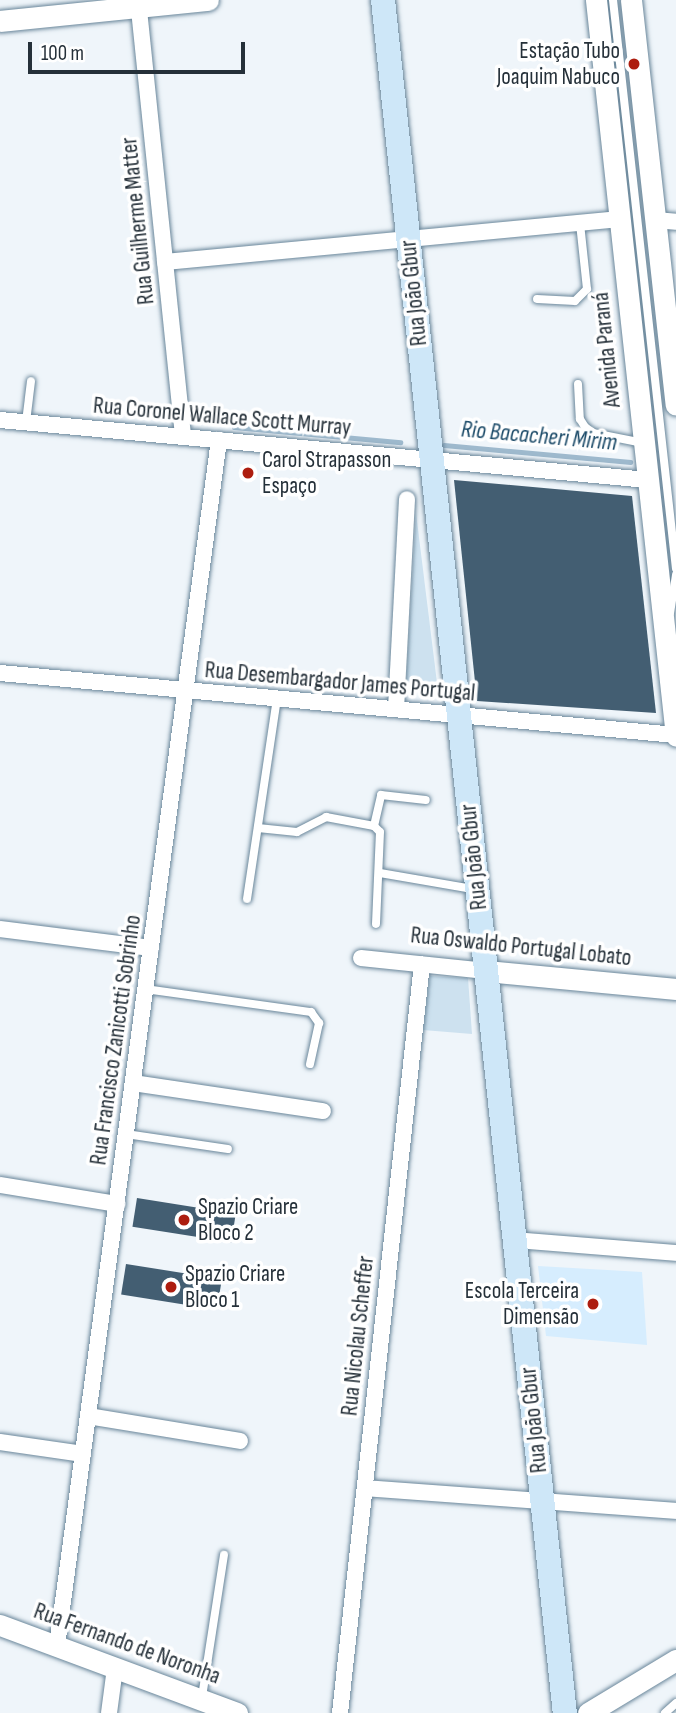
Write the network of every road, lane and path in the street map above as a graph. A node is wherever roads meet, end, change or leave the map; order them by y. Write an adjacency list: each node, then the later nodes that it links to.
1 (208, 0): 6 (street)
2 (383, 0): 10 (main road, Rua João Gbur)
3 (596, 0): 8 (street, Avenida Paraná)
4 (613, 0): 8 (lane)
5 (631, 0): 8 (street, Avenida Paraná)
6 (138, 4): 7 (street); 11 (street, Rua Guilherme Matter)
7 (0, 21)
8 (647, 220): 9 (street); 15 (street, Avenida Paraná); 20 (street, Avenida Paraná); 24 (lane)
9 (580, 223): 10 (street); 12 (lane)
10 (408, 239): 11 (street); 21 (main road, Rua João Gbur)
11 (165, 262): 18 (street, Rua Guilherme Matter)
12 (537, 299)
13 (31, 381): 17 (lane)
14 (578, 384): 20 (lane)
15 (676, 405)
16 (0, 420): 17 (street, Rua Coronel Wallace Scott Murray)
17 (26, 422): 18 (street, Rua Coronel Wallace Scott Murray)
18 (183, 437): 19 (street, Rua Coronel Wallace Scott Murray)
19 (219, 440): 21 (street, Rua Coronel Wallace Scott Murray); 28 (street, Rua Francisco Zanicotti Sobrinho)
20 (643, 443): 22 (street, Avenida Paraná)
21 (432, 460): 22 (street, Rua Coronel Wallace Scott Murray); 31 (main road, Rua João Gbur)
22 (648, 480): 26 (street, Avenida Paraná)
23 (407, 499): 30 (street)
24 (676, 569)
25 (676, 574): 26 (lane)
26 (666, 646): 32 (street, Avenida Paraná)
27 (0, 673): 28 (street, Rua Desembargador James Portugal)
28 (185, 690): 29 (street, Rua Desembargador James Portugal); 41 (street, Rua Francisco Zanicotti Sobrinho)
29 (277, 699): 30 (street, Rua Desembargador James Portugal); 35 (lane)
30 (396, 709): 31 (street, Rua Desembargador James Portugal)
31 (459, 715): 32 (street, Rua Desembargador James Portugal); 37 (main road, Rua João Gbur)
32 (676, 735)
33 (425, 800): 34 (lane)
34 (374, 825): 35 (lane); 36 (lane)
35 (257, 828): 38 (lane)
36 (380, 873): 37 (lane); 39 (lane)
37 (477, 889): 44 (main road, Rua João Gbur)
38 (247, 899)
39 (376, 924)
40 (0, 929): 41 (street)
41 (151, 948): 45 (street, Rua Francisco Zanicotti Sobrinho)
42 (361, 958): 43 (street, Rua Oswaldo Portugal Lobato)
43 (422, 964): 44 (street, Rua Oswaldo Portugal Lobato); 60 (street, Rua Nicolau Scheffer)
44 (486, 971): 46 (street, Rua Oswaldo Portugal Lobato); 54 (main road, Rua João Gbur)
45 (145, 989): 47 (lane); 48 (street, Rua Francisco Zanicotti Sobrinho)
46 (676, 989)
47 (310, 1064)
48 (133, 1083): 49 (street); 50 (street, Rua Francisco Zanicotti Sobrinho)
49 (323, 1111)
50 (126, 1134): 51 (lane); 53 (street, Rua Francisco Zanicotti Sobrinho)
51 (228, 1149)
52 (0, 1185): 53 (street)
53 (117, 1204): 56 (street, Rua Francisco Zanicotti Sobrinho)
54 (515, 1240): 55 (street); 61 (main road, Rua João Gbur)
55 (676, 1254)
56 (88, 1416): 57 (street); 59 (street, Rua Francisco Zanicotti Sobrinho)
57 (240, 1441)
58 (0, 1442): 59 (street)
59 (83, 1454): 65 (street, Rua Francisco Zanicotti Sobrinho)
60 (365, 1488): 61 (street); 72 (street, Rua Nicolau Scheffer)
61 (542, 1501): 62 (street); 73 (main road, Rua João Gbur)
62 (676, 1511)
63 (225, 1555): 68 (lane)
64 (0, 1625): 65 (street, Rua Fernando de Noronha)
65 (57, 1646): 67 (street, Rua Fernando de Noronha)
66 (673, 1667): 74 (street)
67 (115, 1668): 68 (street, Rua Fernando de Noronha); 70 (street)
68 (202, 1700): 71 (street, Rua Fernando de Noronha)
69 (676, 1703): 75 (lane)
70 (109, 1713)
71 (237, 1713)
72 (340, 1713)
73 (565, 1713)
74 (587, 1713)
75 (665, 1713)

